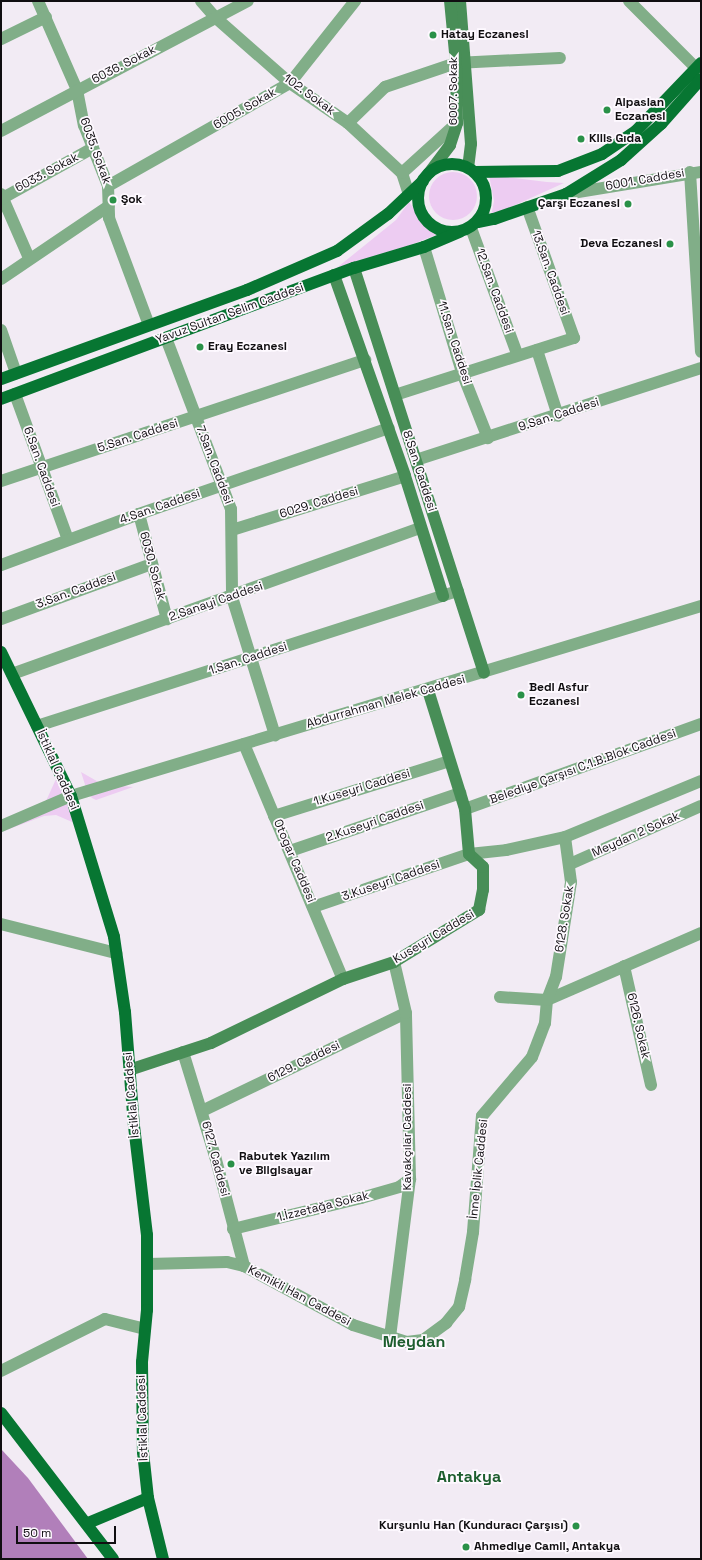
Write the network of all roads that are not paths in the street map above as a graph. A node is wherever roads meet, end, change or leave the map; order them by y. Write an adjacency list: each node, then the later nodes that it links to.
1 (38, 1): 8 (street, 6035. Sokak)
2 (201, 1): 9 (street, 102. Sokak)
3 (248, 1): 9 (street, 6036. Sokak)
4 (355, 1): 14 (street, 6005. Sokak)
5 (450, 1): 12 (street, 6007. Sokak)
6 (460, 1): 12 (street, 6007. Sokak)
7 (629, 1): 13 (street)
8 (46, 17): 10 (street); 15 (street, 6035. Sokak)
9 (216, 18): 14 (street, 102. Sokak); 15 (street, 6036. Sokak)
10 (1, 39)
11 (560, 58): 12 (street)
12 (460, 63): 16 (street); 17 (street, 6007. Sokak); 20 (street, 6007. Sokak)
13 (700, 70): 20 (main road, Yavuz Sultan Selim Caddesi); 26 (main road, Yavuz Sultan Selim Caddesi)
14 (290, 83): 16 (street, 102. Sokak); 24 (street, 6005. Sokak)
15 (77, 90): 18 (street, 6036. Sokak); 19 (street, 6035. Sokak)
16 (348, 123): 22 (street, 102. Sokak)
17 (457, 123): 22 (street); 23 (street, 6007. Sokak)
18 (1, 131)
19 (93, 148): 24 (street, 6035. Sokak); 27 (street, 6033. Sokak)
20 (472, 170): 23 (main road, Yavuz Sultan Selim Caddesi); 30 (main road)
21 (696, 172): 26 (street, 6001. Caddesi); 40 (street)
22 (402, 173): 25 (street, 102. Sokak)
23 (426, 177): 25 (main road, Yavuz Sultan Selim Caddesi); 30 (main road, Yavuz Sultan Selim Caddesi)
24 (108, 186): 28 (street, 6035. Sokak)
25 (409, 194): 36 (main road, Yavuz Sultan Selim Caddesi)
26 (566, 194): 29 (main road, Yavuz Sultan Selim Caddesi)
27 (2, 197): 32 (street)
28 (109, 206): 32 (street); 36 (street, 6035. Sokak)
29 (527, 208): 30 (main road, Yavuz Sultan Selim Caddesi); 39 (street, 13.San. Caddesi)
30 (470, 227): 31 (main road, Yavuz Sultan Selim Caddesi); 41 (street, 12.San. Caddesi)
31 (424, 247): 33 (main road, Yavuz Sultan Selim Caddesi); 45 (street, 11.San. Caddesi)
32 (29, 258): 35 (street)
33 (354, 268): 34 (main road, Yavuz Sultan Selim Caddesi); 48 (street, 8.San. Caddesi)
34 (334, 275): 38 (main road, Yavuz Sultan Selim Caddesi); 42 (street, 8.San. Caddesi)
35 (1, 279)
36 (149, 325): 44 (main road, Yavuz Sultan Selim Caddesi)
37 (1, 330): 44 (street)
38 (166, 338): 47 (main road, Yavuz Sultan Selim Caddesi); 51 (street, 7.San. Caddesi)
39 (537, 350): 41 (street); 50 (street)
40 (701, 352)
41 (517, 354): 45 (street)
42 (365, 360): 51 (street, 5.San. Caddesi); 52 (street, 8.San. Caddesi)
43 (701, 368): 50 (street, 9.San. Caddesi)
44 (16, 373): 46 (main road, Yavuz Sultan Selim Caddesi)
45 (463, 375): 48 (street); 53 (street, 11.San. Caddesi)
46 (1, 379)
47 (15, 394): 49 (main road, Yavuz Sultan Selim Caddesi); 55 (street, 6.San. Caddesi)
48 (395, 394): 54 (street, 8.San. Caddesi)
49 (1, 399)
50 (558, 416): 53 (street, 9.San. Caddesi)
51 (196, 417): 55 (street, 5.San. Caddesi); 58 (street, 7.San. Caddesi)
52 (388, 428): 56 (street, 8.San. Caddesi); 58 (street, 4.San. Caddesi)
53 (488, 438): 54 (street, 9.San. Caddesi)
54 (416, 460): 65 (street, 8.San. Caddesi)
55 (42, 468): 57 (street, 5.San. Caddesi); 62 (street, 6.San. Caddesi)
56 (405, 476): 60 (street, 8.San. Caddesi); 61 (street, 6029. Caddesi)
57 (1, 481)
58 (222, 486): 59 (street, 4.San. Caddesi); 61 (street, 7.San. Caddesi)
59 (139, 514): 62 (street, 4.San. Caddesi); 64 (street, 6030. Sokak)
60 (420, 528): 66 (street, 8.San. Caddesi); 67 (street, 2.Sanayi Caddesi)
61 (232, 530): 67 (street, 7.San. Caddesi)
62 (68, 540): 63 (street, 4.San. Caddesi)
63 (2, 561)
64 (151, 564): 69 (street, 3.San. Caddesi); 70 (street, 6030. Sokak)
65 (458, 591): 66 (street, 1.San. Caddesi); 73 (street, 8.San. Caddesi)
66 (443, 596): 71 (street, 1.San. Caddesi)
67 (232, 597): 70 (street, 2.Sanayi Caddesi); 71 (street, 7.San. Caddesi)
68 (701, 606): 73 (street, Abdurrahman Melek Caddesi)
69 (1, 619)
70 (167, 619): 74 (street, 2.Sanayi Caddesi)
71 (251, 658): 77 (street, 1.San. Caddesi); 78 (street, 7.San. Caddesi)
72 (2, 659): 74 (main road, İstiklal Caddesi)
73 (484, 673): 75 (street, Abdurrahman Melek Caddesi)
74 (12, 674): 77 (main road, İstiklal Caddesi)
75 (428, 690): 78 (street, Abdurrahman Melek Caddesi); 80 (street)
76 (701, 724): 85 (street, Belediye Çarşısı C.1.B.Blok Caddesi)
77 (38, 726): 83 (main road, İstiklal Caddesi)
78 (275, 735): 79 (street, Abdurrahman Melek Caddesi)
79 (244, 744): 83 (street, Abdurrahman Melek Caddesi); 86 (street, Otogar Caddesi)
80 (450, 761): 82 (street); 86 (street, 1.Kuseyri Caddesi)
81 (701, 781): 88 (street, 3.Kuseyri Caddesi)
82 (460, 793): 85 (street); 89 (street, 2.Kuseyri Caddesi)
83 (71, 796): 87 (street, Abdurrahman Melek Caddesi); 95 (main road, İstiklal Caddesi)
84 (701, 806): 91 (street, Meydan 2 Sokak)
85 (465, 809): 90 (street)
86 (274, 816): 89 (street, Otogar Caddesi)
87 (1, 826)
88 (565, 837): 90 (street, 3.Kuseyri Caddesi); 91 (street, 6128. Sokak)
89 (290, 851): 92 (street, Otogar Caddesi)
90 (469, 854): 92 (street, 3.Kuseyri Caddesi); 96 (street, Kuseyri Caddesi)
91 (570, 864): 100 (street, 6128. Sokak)
92 (313, 907): 98 (street, Otogar Caddesi)
93 (1, 924): 95 (street)
94 (701, 932): 97 (street)
95 (116, 953): 103 (main road, İstiklal Caddesi)
96 (394, 962): 98 (street, Kuseyri Caddesi); 101 (street, Kavakçılar Caddesi)
97 (624, 966): 100 (street); 104 (street, 6126. Sokak)
98 (343, 979): 102 (street, Kuseyri Caddesi)
99 (500, 997): 100 (street)
100 (547, 1000): 112 (street, İnne İplik Caddesi)
101 (406, 1013): 105 (street, 6129. Caddesi); 106 (street, Kavakçılar Caddesi)
102 (183, 1052): 103 (street, Kuseyri Caddesi); 105 (street, 6127. Caddesi)
103 (129, 1070): 108 (main road, İstiklal Caddesi)
104 (652, 1085)
105 (202, 1111): 107 (street, 6127. Caddesi)
106 (410, 1179): 107 (street, 1.İzzetağa Sokak); 111 (street, Kavakçılar Caddesi)
107 (234, 1229): 109 (street, 6127. Caddesi)
108 (148, 1264): 109 (street, Kemikli Han Caddesi); 110 (main road, İstiklal Caddesi)
109 (244, 1266): 111 (street, Kemikli Han Caddesi)
110 (145, 1329): 113 (street); 115 (main road, İstiklal Caddesi)
111 (390, 1337): 112 (street, Kemikli Han Caddesi)
112 (423, 1340)
113 (1, 1372)
114 (1, 1413): 116 (main road)
115 (148, 1498): 116 (main road); 118 (main road, İstiklal Caddesi)
116 (88, 1523): 117 (main road)
117 (113, 1559)
118 (163, 1559)

